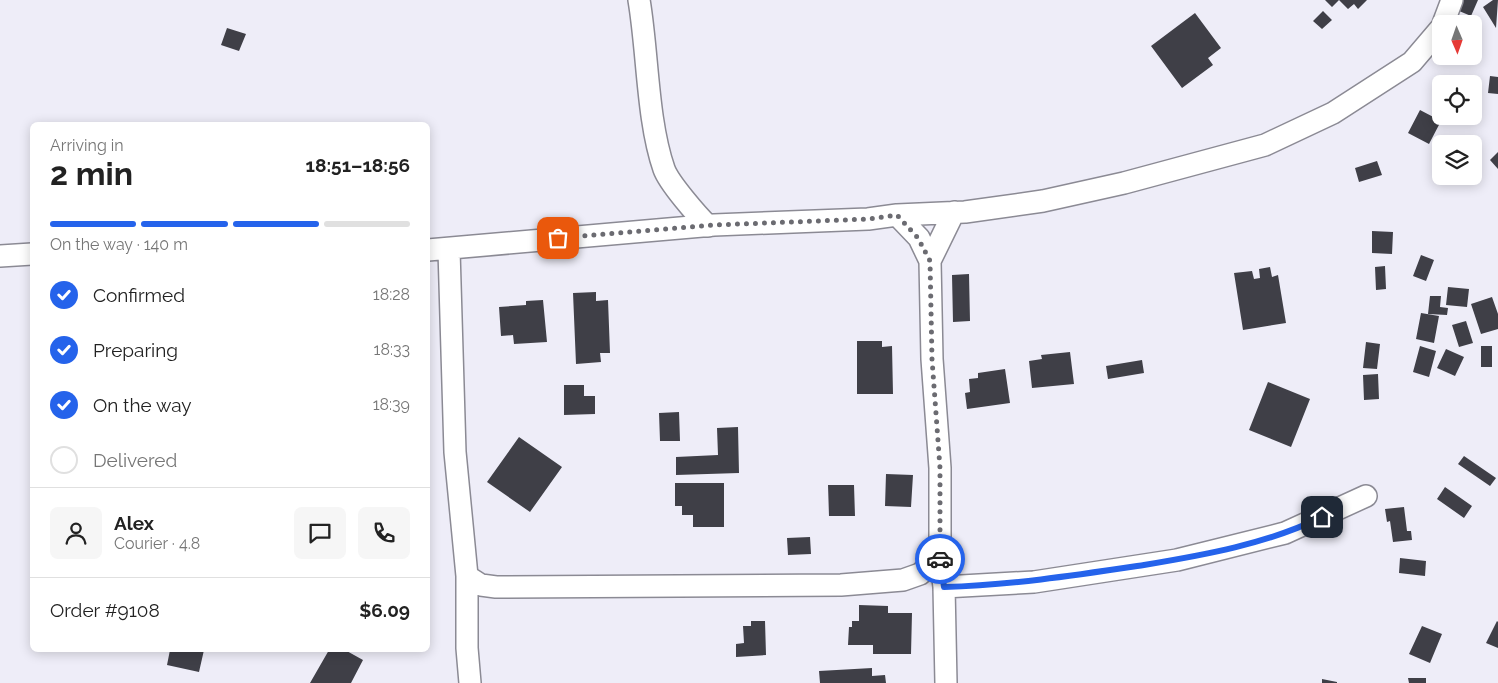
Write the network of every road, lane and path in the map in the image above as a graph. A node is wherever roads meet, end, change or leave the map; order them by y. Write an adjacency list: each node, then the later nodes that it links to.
1 (639, 0): 7 (street)
2 (1452, 0): 3 (street)
3 (1446, 15)
4 (1432, 39): 5 (street)
5 (954, 212): 6 (street); 12 (street)
6 (897, 215): 7 (street); 12 (street)
7 (708, 226): 9 (street)
8 (430, 250): 9 (street)
9 (449, 250): 15 (street)
10 (30, 254): 11 (street)
11 (0, 256)
12 (930, 261): 14 (street)
13 (1366, 496): 17 (street)
14 (940, 556): 16 (street); 17 (street)
15 (468, 576): 16 (street); 18 (street)
16 (910, 578): 17 (street)
17 (944, 593): 19 (street)
18 (470, 683)
19 (946, 683)

